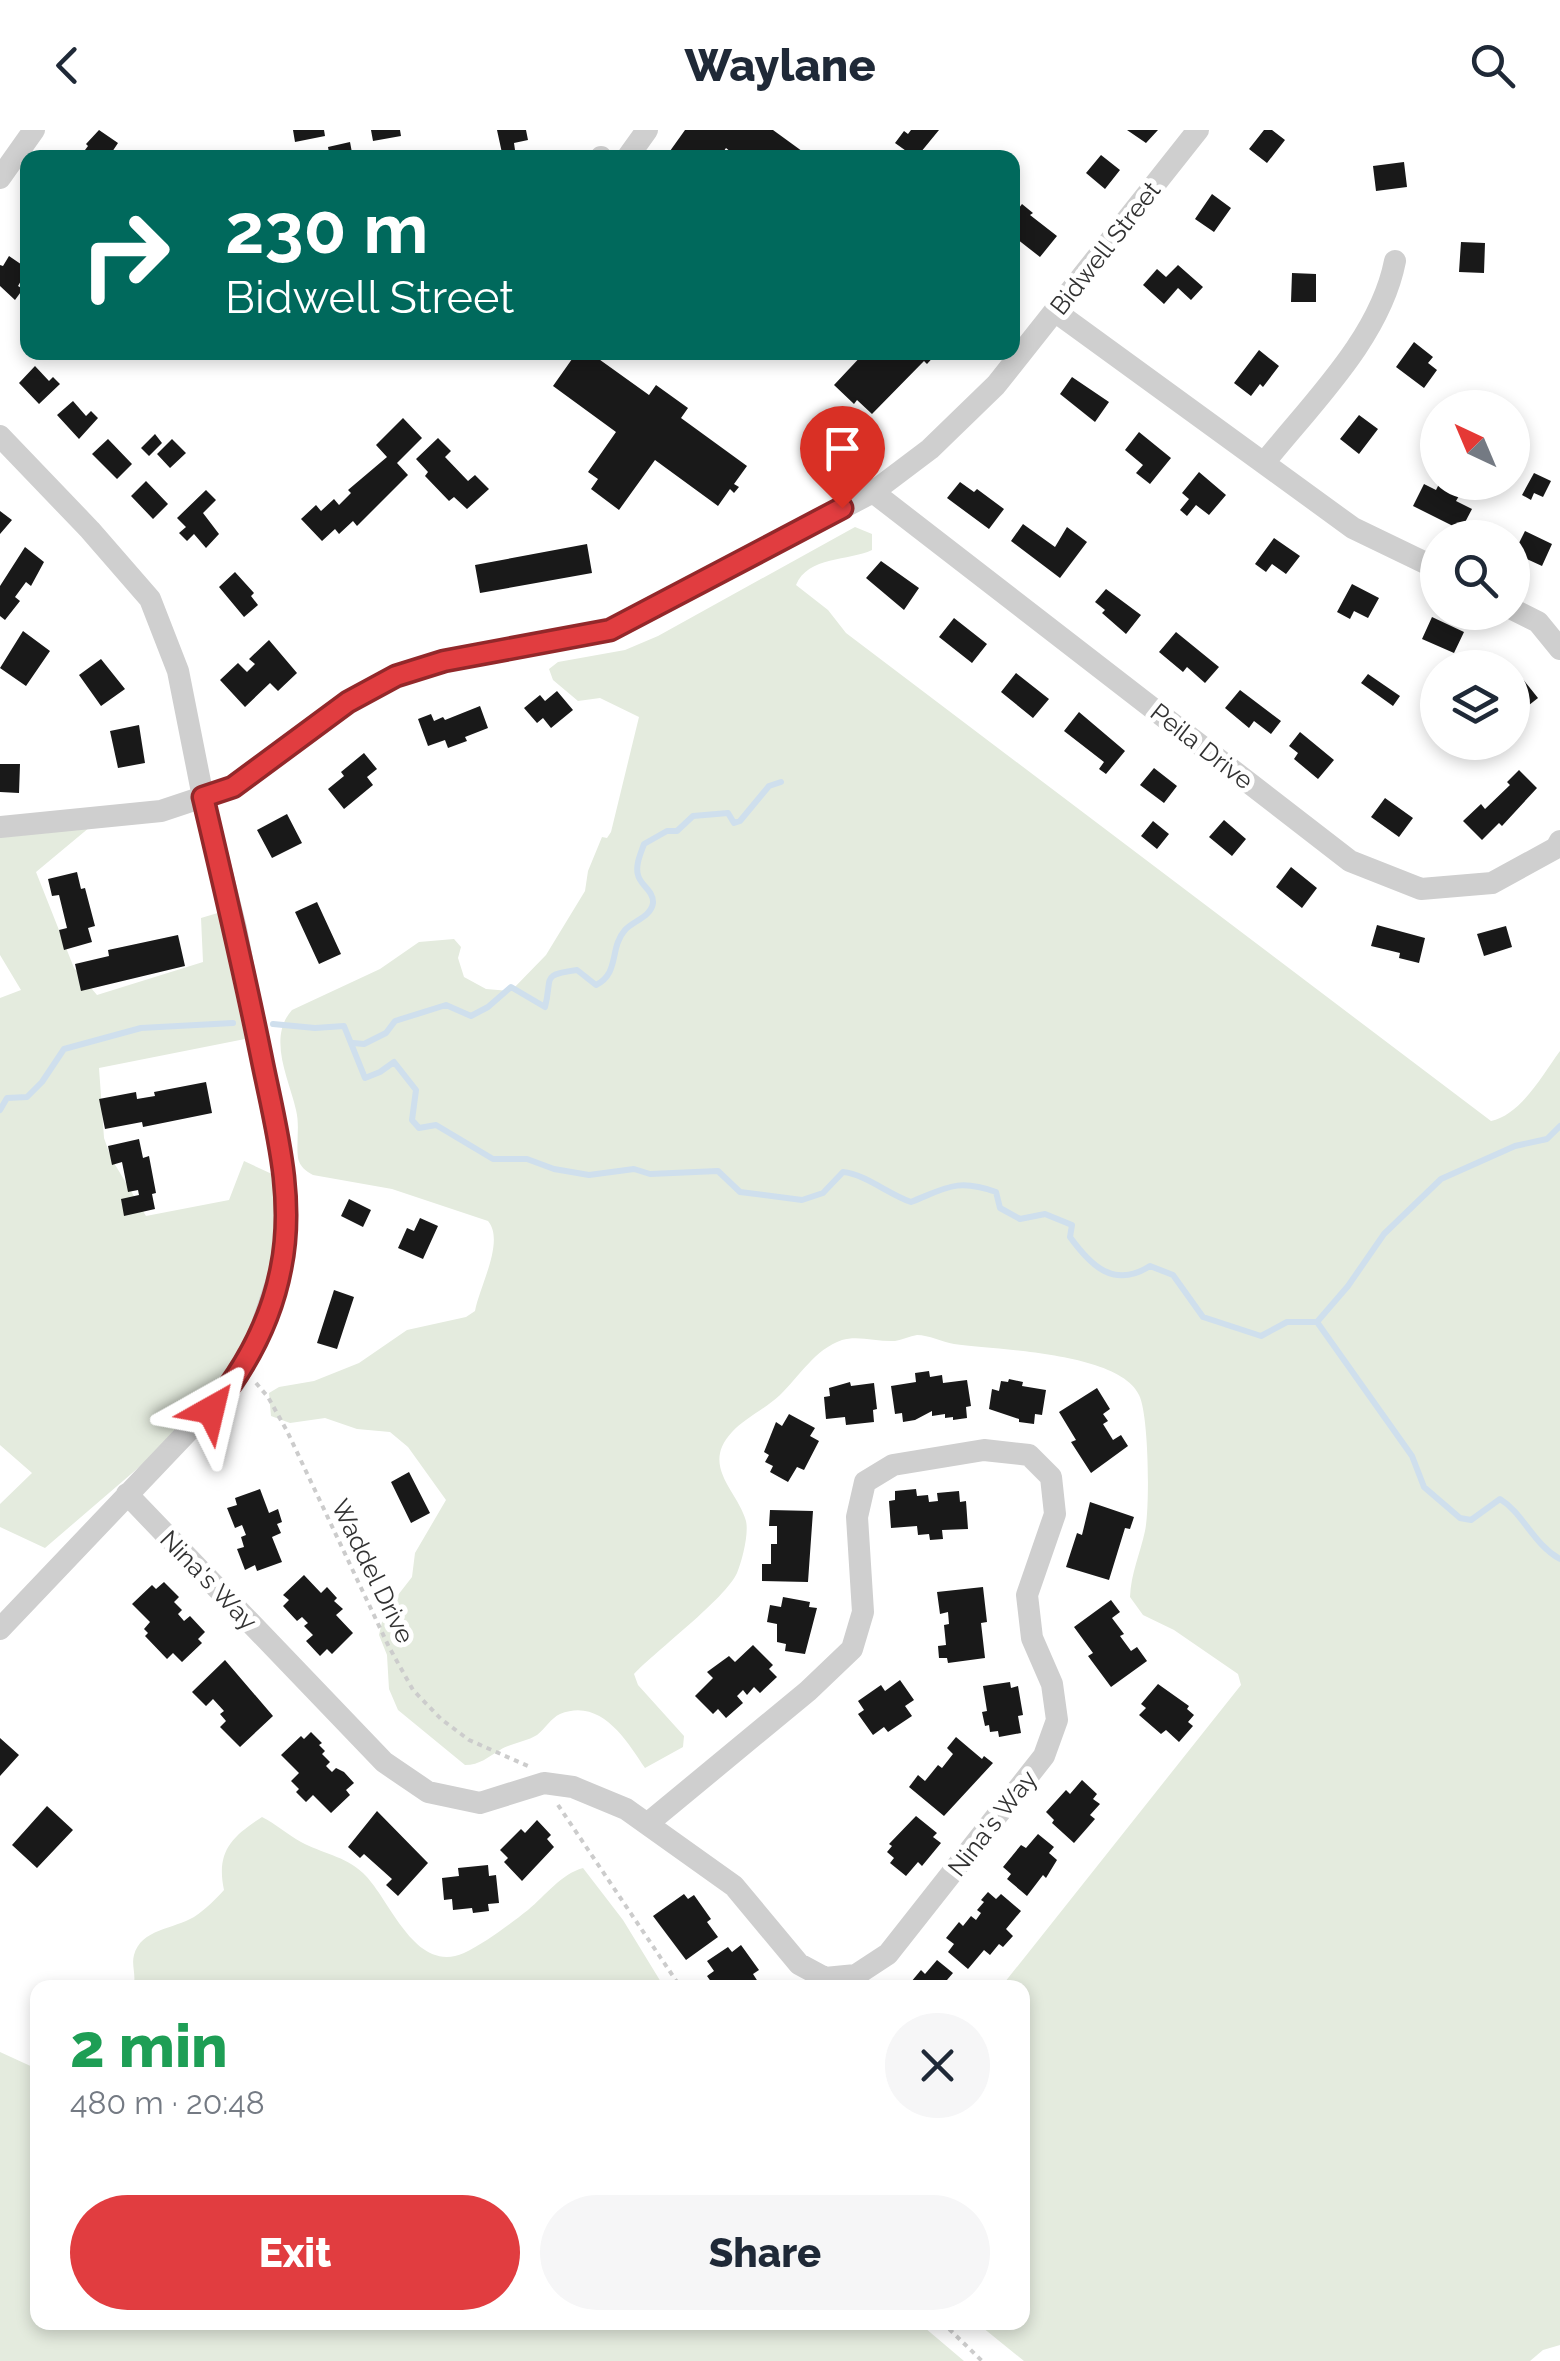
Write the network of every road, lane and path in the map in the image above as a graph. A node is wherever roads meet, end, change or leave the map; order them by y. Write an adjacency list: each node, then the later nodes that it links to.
1 (34, 130): 3 (street)
2 (1198, 130): 5 (street, Bidwell Street)
3 (0, 178)
4 (1395, 261): 9 (street)
5 (1056, 312): 6 (street, Bidwell Street); 9 (street)
6 (1020, 356)
7 (1017, 360): 10 (street, Bidwell Street)
8 (0, 436): 14 (street)
9 (1264, 463): 11 (street)
10 (873, 492): 14 (street, Bidwell Street); 16 (street, Peila Drive)
11 (1420, 560)
12 (1530, 618): 13 (street)
13 (1560, 649)
14 (203, 797): 15 (street, Bidwell Street); 17 (street)
15 (0, 827)
16 (1560, 841)
17 (240, 1372): 18 (street); 20 (path, Waddel Drive)
18 (127, 1494): 19 (street); 22 (street, Nina's Way)
19 (0, 1629)
20 (507, 1754)
21 (570, 1824): 23 (path)
22 (646, 1824): 22 (street, Nina's Way)
23 (676, 1980)
24 (950, 2330): 25 (path)
25 (982, 2361)

